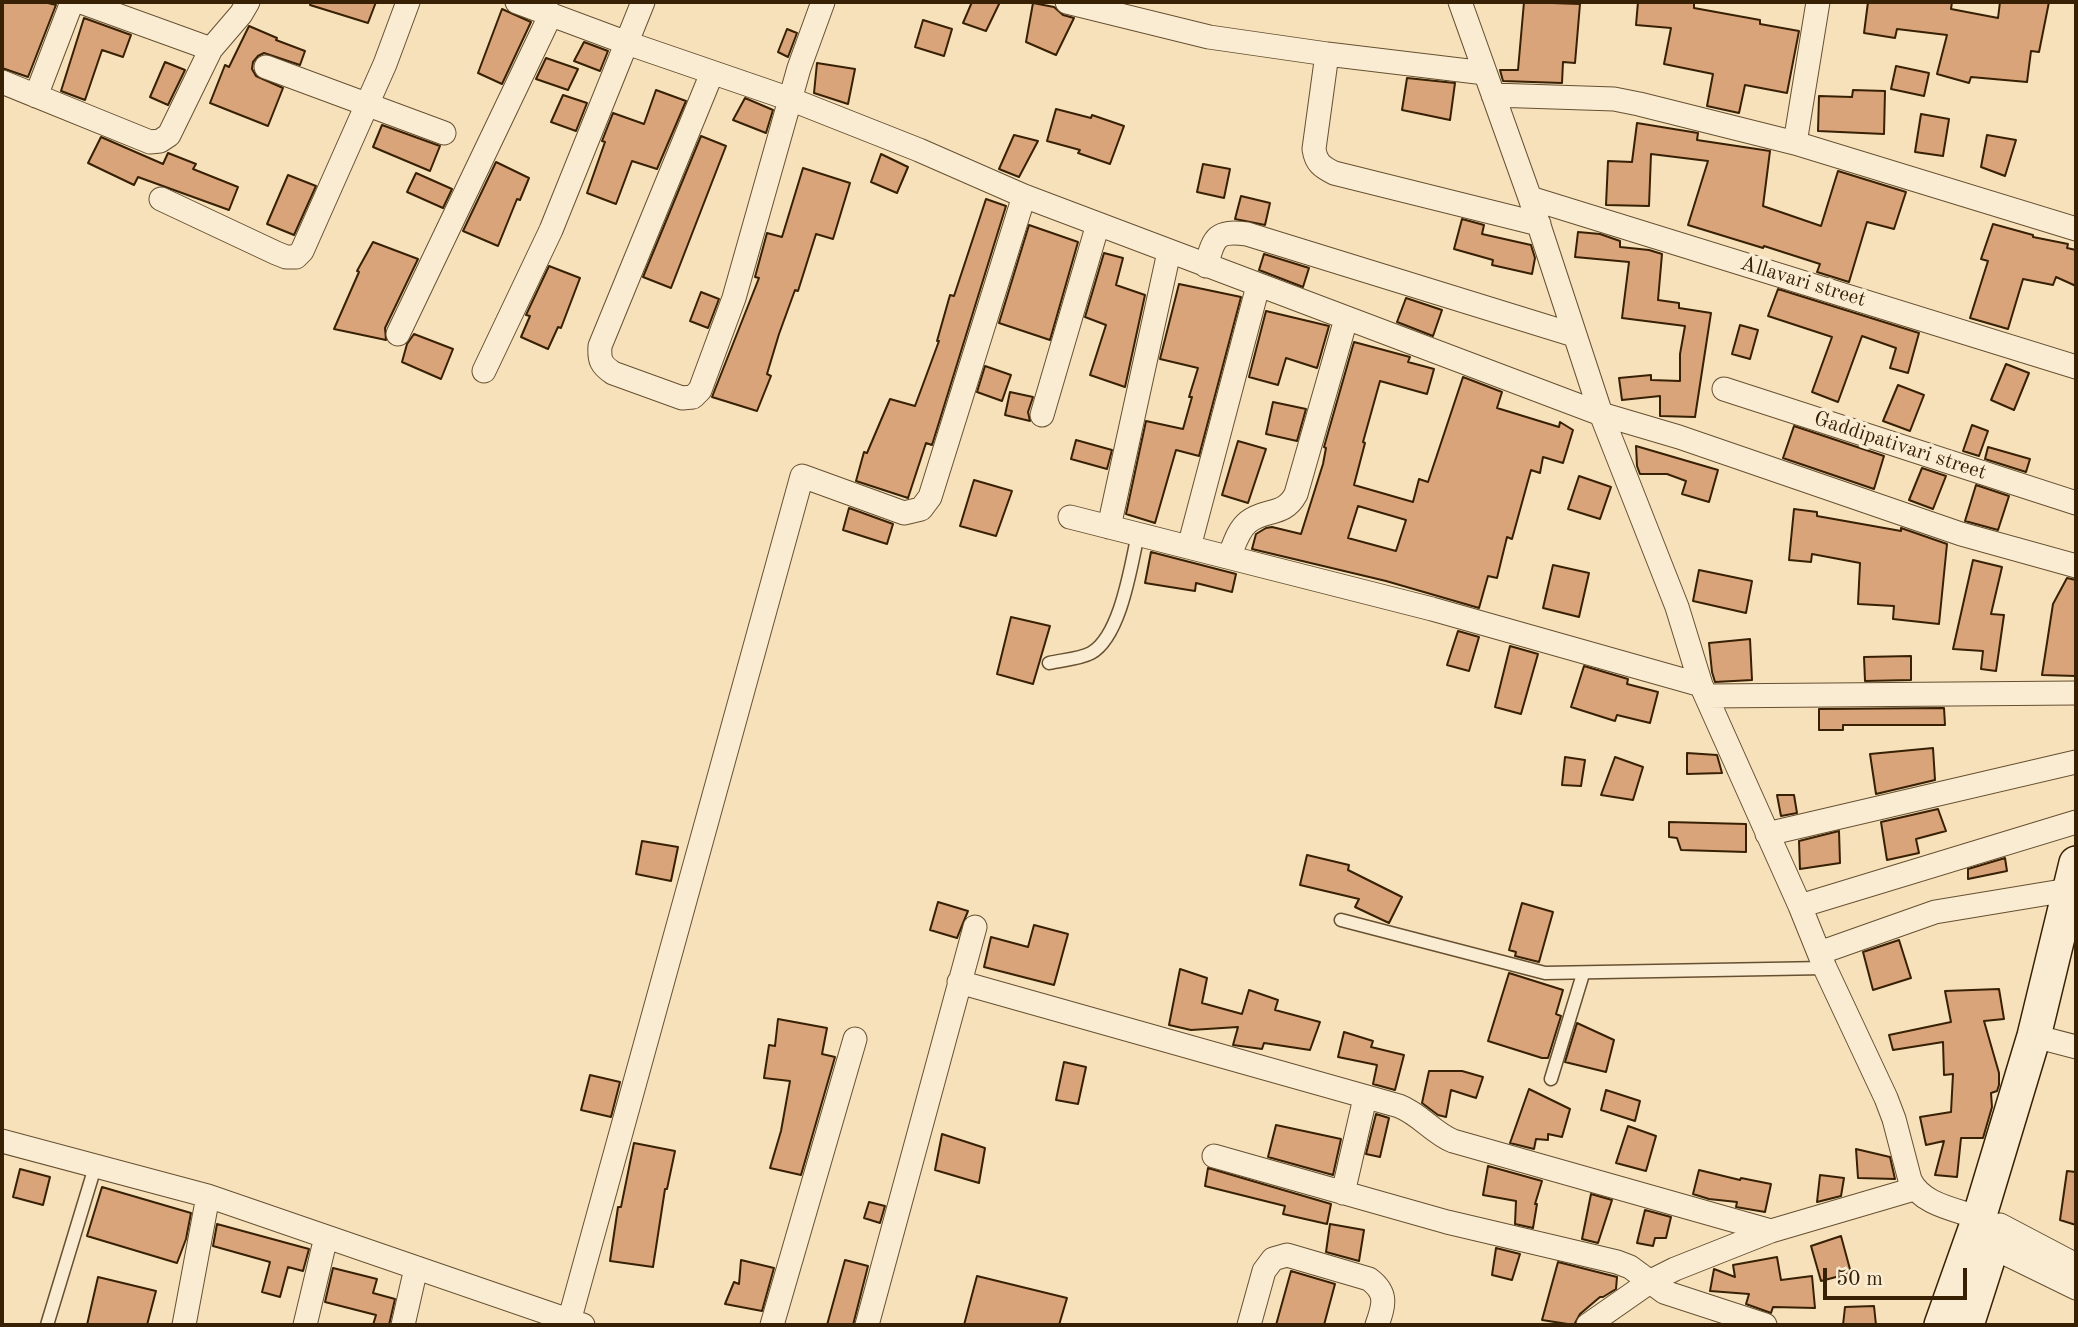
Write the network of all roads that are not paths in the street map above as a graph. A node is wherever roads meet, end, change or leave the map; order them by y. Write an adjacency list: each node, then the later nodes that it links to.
1 (72, 2): 19 (street)
2 (81, 2): 13 (street)
3 (248, 2): 13 (street)
4 (408, 2): 21 (street)
5 (517, 2): 11 (street)
6 (643, 2): 12 (street)
7 (823, 2): 20 (street)
8 (1067, 2): 14 (street)
9 (1460, 2): 18 (street)
10 (1818, 2): 23 (street)
11 (551, 14): 12 (street); 34 (street)
12 (627, 43): 16 (street); 37 (street)
13 (211, 49): 19 (street)
14 (1327, 54): 18 (street); 28 (street)
15 (266, 67): 21 (street)
16 (712, 72): 20 (street); 20 (street)
17 (2, 82): 19 (street)
18 (1489, 84): 23 (street); 25 (street)
19 (36, 96)
20 (790, 99): 24 (street)
21 (367, 104): 22 (street); 26 (street)
22 (444, 133)
23 (1795, 143): 29 (street)
24 (1024, 197): 27 (street); 79 (street)
25 (1530, 198): 28 (street); 36 (street, Allavari street)
26 (161, 199)
27 (1098, 224): 30 (street); 40 (street)
28 (1539, 224): 35 (street)
29 (2076, 229)
30 (1169, 252): 31 (street); 43 (street)
31 (1206, 266): 32 (street); 35 (street)
32 (1258, 286): 33 (street); 45 (street)
33 (1346, 319): 39 (street); 46 (street)
34 (398, 334)
35 (1574, 335): 39 (street)
36 (2076, 367)
37 (484, 371)
38 (1724, 388): 41 (street, Gaddipativari street)
39 (1601, 414): 47 (street); 49 (street)
40 (1042, 415)
41 (2076, 503)
42 (1070, 517): 43 (street)
43 (1109, 527): 44 (street)
44 (1138, 534): 45 (street); 48 (lane)
45 (1189, 547): 46 (street)
46 (1229, 557): 49 (street)
47 (2076, 566)
48 (1049, 663)
49 (1704, 691): 50 (street); 53 (street)
50 (2076, 693)
51 (2076, 762): 53 (street)
52 (2076, 822): 55 (street)
53 (1767, 834): 55 (street)
54 (2072, 876): 59 (street); 63 (main road)
55 (1800, 906): 59 (street)
56 (1341, 920): 60 (lane)
57 (975, 927): 61 (street)
58 (2076, 952): 63 (main road)
59 (1822, 961): 60 (lane); 69 (street)
60 (1583, 974): 64 (lane)
61 (959, 982): 65 (street); 85 (street)
62 (855, 1039): 84 (street)
63 (2054, 1042): 72 (main road)
64 (1551, 1079)
65 (1365, 1098): 70 (street); 73 (street)
66 (2, 1141): 68 (street)
67 (1214, 1156): 70 (street)
68 (95, 1167): 71 (street); 80 (lane)
69 (1914, 1189): 72 (street); 73 (street)
70 (1343, 1193): 77 (street)
71 (208, 1196): 74 (street); 81 (street)
72 (1990, 1230): 75 (street); 78 (street); 90 (main road); 91 (main road)
73 (1771, 1231): 77 (street)
74 (326, 1237): 76 (street); 82 (street)
75 (2076, 1265)
76 (416, 1268): 79 (street); 83 (street)
77 (1651, 1281): 88 (street); 89 (street)
78 (2076, 1288)
79 (573, 1324)
80 (47, 1325)
81 (184, 1325)
82 (305, 1325)
83 (403, 1325)
84 (772, 1325)
85 (867, 1325)
86 (1249, 1325): 87 (street)
87 (1377, 1325)
88 (1588, 1325)
89 (1765, 1325)
90 (1941, 1325)
91 (1967, 1325)

